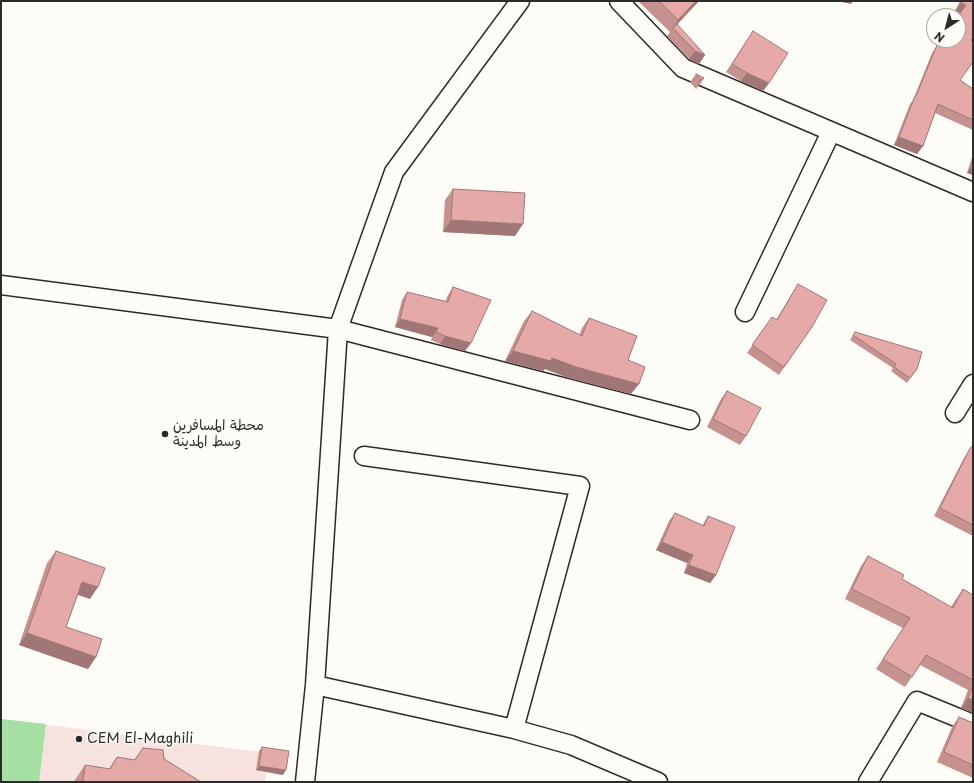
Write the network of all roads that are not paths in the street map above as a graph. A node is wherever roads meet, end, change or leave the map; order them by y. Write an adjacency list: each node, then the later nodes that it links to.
1 (520, 1): 7 (street)
2 (619, 1): 3 (street)
3 (831, 132): 4 (street); 6 (street)
4 (973, 192)
5 (1, 285): 7 (street)
6 (745, 312)
7 (338, 329): 10 (street); 12 (street)
8 (973, 384): 9 (street)
9 (955, 413)
10 (690, 420)
11 (364, 456): 14 (street)
12 (316, 685): 14 (street); 15 (street)
13 (973, 724): 17 (street)
14 (514, 729): 16 (street)
15 (304, 782)
16 (658, 782)
17 (868, 782)

